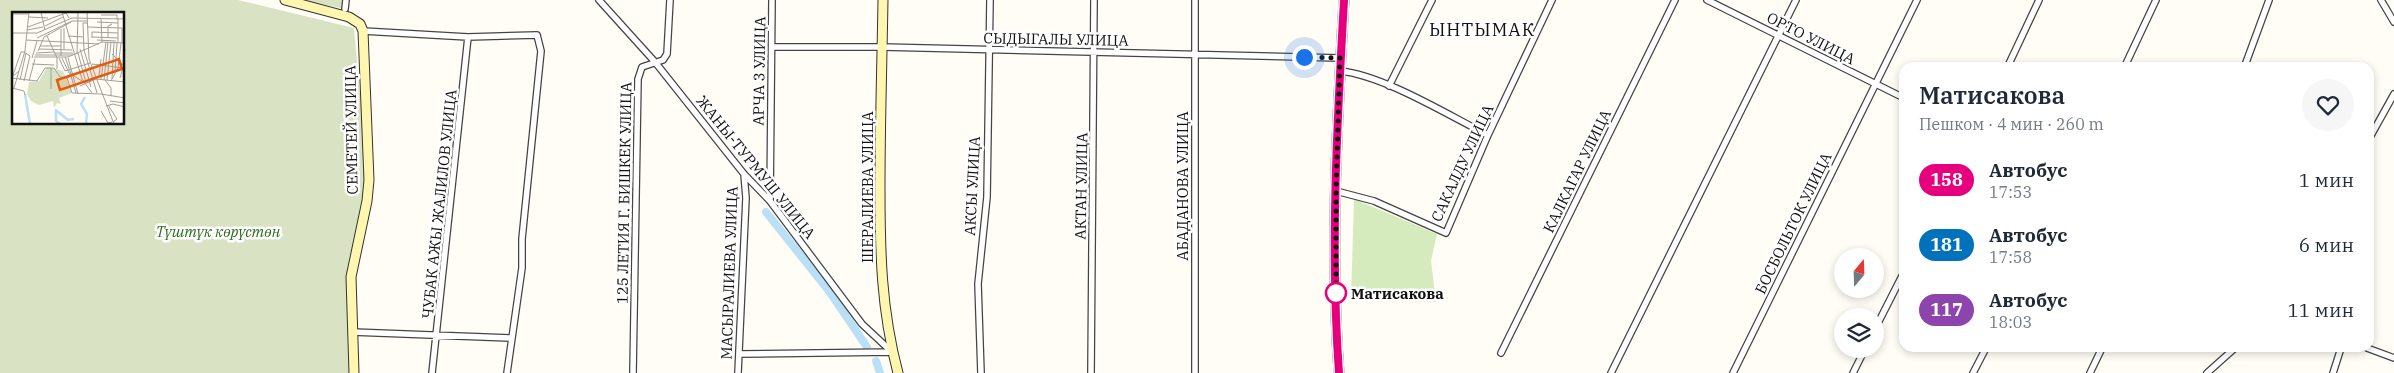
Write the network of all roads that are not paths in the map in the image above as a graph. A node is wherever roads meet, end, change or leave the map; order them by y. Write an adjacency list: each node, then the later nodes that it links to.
1 (285, 0): 23 (street)
2 (346, 0): 21 (street)
3 (598, 0): 32 (street, ЖАНЫ-ТУРМУШ УЛИЦА)
4 (670, 0): 32 (street, 125 ЛЕТИЯ Г. БИШКЕК УЛИЦА)
5 (772, 0): 26 (street, АРЧА 3 УЛИЦА)
6 (883, 0): 27 (street, ШЕРАЛИЕВА УЛИЦА)
7 (990, 0): 28 (street, АКСЫ УЛИЦА)
8 (1094, 0): 29 (street, АКТАН УЛИЦА)
9 (1195, 0): 30 (street, АБАДАНОВА УЛИЦА)
10 (1344, 0): 31 (street)
11 (1432, 0): 38 (street)
12 (1552, 0): 42 (street, САКАЛДУ УЛИЦА)
13 (1675, 0): 57 (street, КАЛКАГАР УЛИЦА)
14 (1707, 0): 24 (street, ОРТО УЛИЦА)
15 (1796, 0): 24 (street)
16 (1917, 0): 37 (street, БОСБОЛЬТОК УЛИЦА)
17 (2039, 0): 33 (street)
18 (2156, 0): 34 (street)
19 (2270, 0): 35 (street)
20 (2381, 0): 22 (street)
21 (345, 9)
22 (2394, 22)
23 (363, 32): 25 (street); 48 (street, СЕМЕТЕЙ УЛИЦА)
24 (1778, 35): 37 (street, ОРТО УЛИЦА); 71 (street)
25 (468, 37): 49 (street, ЧУБАК АЖЫ ЖАЛИЛОВ УЛИЦА); 50 (street)
26 (772, 47): 27 (street, СЫДЫГАЛЫ УЛИЦА); 45 (street, АРЧА 3 УЛИЦА)
27 (882, 47): 28 (street, СЫДЫГАЛЫ УЛИЦА); 52 (street, ШЕРАЛИЕВА УЛИЦА)
28 (989, 49): 29 (street, СЫДЫГАЛЫ УЛИЦА); 67 (street, АКСЫ УЛИЦА)
29 (1095, 52): 30 (street, СЫДЫГАЛЫ УЛИЦА); 68 (street, АКТАН УЛИЦА)
30 (1195, 54): 31 (street, СЫДЫГАЛЫ УЛИЦА); 69 (street, АБАДАНОВА УЛИЦА)
31 (1340, 58): 36 (street)
32 (655, 62): 43 (street, ЖАНЫ-ТУРМУШ УЛИЦА); 64 (street, 125 ЛЕТИЯ Г. БИШКЕК УЛИЦА)
33 (2010, 62)
34 (2127, 62)
35 (2246, 62)
36 (1340, 71): 38 (street); 44 (street)
37 (1875, 84): 40 (street, ОРТО УЛИЦА); 72 (street, БОСБОЛЬТОК УЛИЦА)
38 (1389, 86): 42 (street)
39 (2394, 94): 41 (street)
40 (1899, 96)
41 (2374, 130)
42 (1488, 136): 44 (street, САКАЛДУ УЛИЦА)
43 (744, 174): 45 (street, ЖАНЫ-ТУРМУШ УЛИЦА); 58 (street, МАСЫРАЛИЕВА УЛИЦА)
44 (1336, 191): 70 (street)
45 (770, 201): 52 (street, ЖАНЫ-ТУРМУШ УЛИЦА)
46 (1899, 282): 47 (street)
47 (1884, 311)
48 (352, 332): 49 (street); 61 (street, СЕМЕТЕЙ УЛИЦА)
49 (438, 334): 50 (street); 62 (street, ЧУБАК АЖЫ ЖАЛИЛОВ УЛИЦА)
50 (511, 338): 63 (street)
51 (2374, 351): 60 (street)
52 (892, 352): 58 (street); 66 (street, ШЕРАЛИЕВА УЛИЦА)
53 (1984, 352): 74 (street)
54 (2100, 352): 75 (street)
55 (2231, 352): 76 (street)
56 (2340, 352): 77 (street)
57 (1501, 353)
58 (740, 354): 65 (street, МАСЫРАЛИЕВА УЛИЦА)
59 (1860, 358): 73 (street)
60 (2394, 358)
61 (354, 373)
62 (432, 373)
63 (507, 373)
64 (633, 373)
65 (738, 373)
66 (898, 373)
67 (981, 373)
68 (1091, 373)
69 (1195, 373)
70 (1339, 373)
71 (1611, 373)
72 (1733, 373)
73 (1853, 373)
74 (1973, 373)
75 (2090, 373)
76 (2207, 373)
77 (2333, 373)

